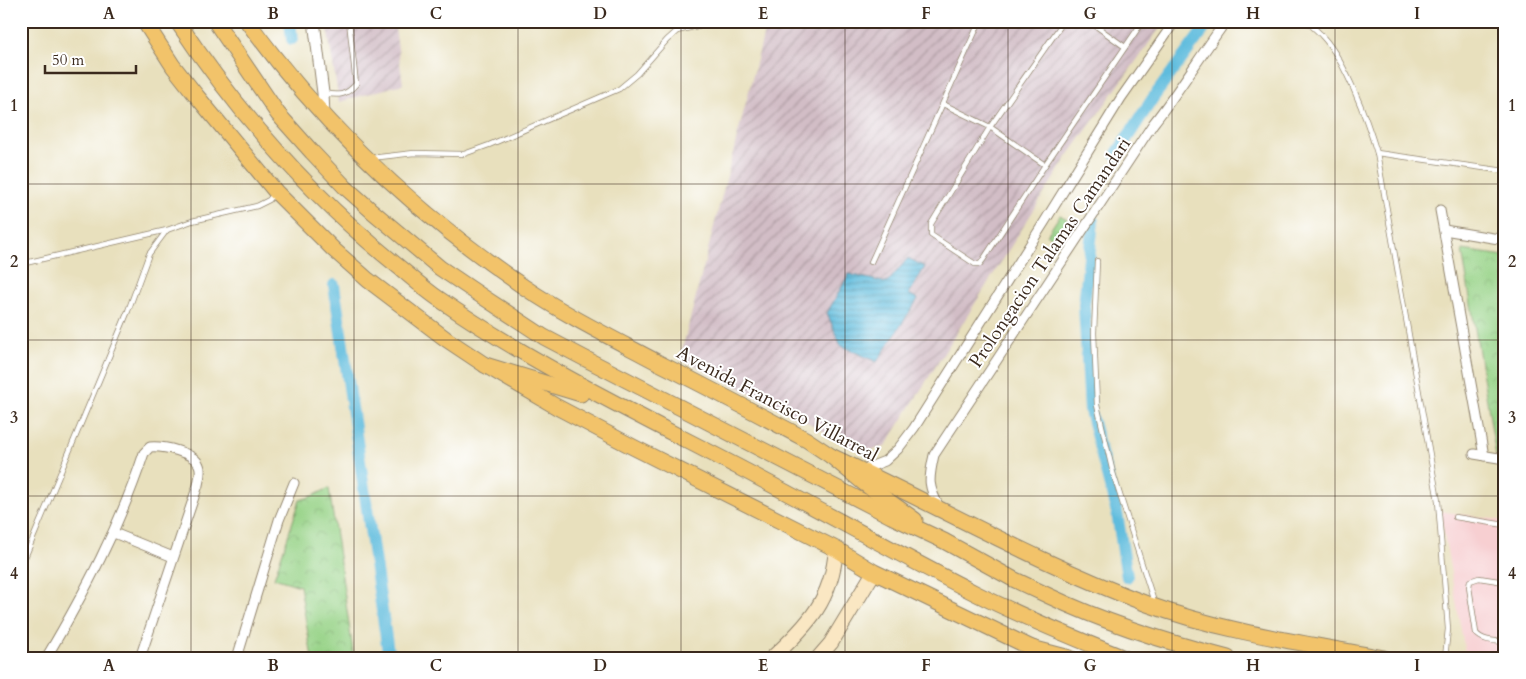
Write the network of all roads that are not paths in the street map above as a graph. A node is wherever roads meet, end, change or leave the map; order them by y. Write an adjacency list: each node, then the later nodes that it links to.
1 (144, 21): 24 (main road)
2 (177, 21): 33 (main road)
3 (215, 21): 44 (main road)
4 (247, 21): 18 (main road, Avenida Francisco Villarreal)
5 (314, 21): 16 (street)
6 (349, 21): 16 (lane)
7 (718, 21): 21 (lane)
8 (980, 21): 17 (lane)
9 (1064, 21): 19 (lane)
10 (1089, 21): 15 (lane)
11 (1143, 21): 15 (lane)
12 (1175, 21): 38 (street)
13 (1226, 21): 40 (street, Prolongacion Talamas Camandari)
14 (1306, 21): 20 (lane)
15 (1125, 47): 22 (lane)
16 (323, 93): 18 (street)
17 (942, 104): 19 (lane); 30 (lane)
18 (324, 116): 21 (main road, Avenida Francisco Villarreal)
19 (990, 127): 22 (lane); 22 (lane)
20 (1376, 153): 23 (lane); 63 (lane)
21 (365, 158): 35 (main road, Avenida Francisco Villarreal)
22 (1045, 165)
23 (1505, 171)
24 (276, 192): 26 (lane); 32 (main road)
25 (1440, 210): 27 (street)
26 (167, 230): 31 (lane); 47 (lane)
27 (1444, 230): 28 (street); 36 (street)
28 (1505, 240)
29 (1097, 261): 50 (lane)
30 (871, 262)
31 (21, 264)
32 (485, 365): 33 (main road); 45 (main road)
33 (632, 411): 60 (main road)
34 (1474, 454): 36 (street)
35 (831, 456): 38 (main road, Avenida Francisco Villarreal); 44 (main road)
36 (1484, 456): 37 (street)
37 (1505, 460)
38 (862, 470): 40 (main road, Avenida Francisco Villarreal)
39 (294, 484): 55 (street)
40 (940, 509): 50 (main road, Avenida Francisco Villarreal)
41 (1455, 517): 42 (lane)
42 (1505, 525)
43 (114, 533): 46 (street); 46 (street); 53 (street)
44 (944, 541): 61 (main road)
45 (836, 549): 48 (main road); 56 (main road)
46 (173, 557): 54 (street)
47 (21, 566)
48 (874, 572): 52 (main road); 57 (main road)
49 (1505, 582): 51 (lane)
50 (1156, 606): 62 (main road, Avenida Francisco Villarreal)
51 (1505, 642)
52 (1028, 646): 58 (main road); 59 (main road)
53 (46, 658)
54 (140, 658)
55 (237, 658)
56 (772, 658)
57 (818, 658)
58 (1053, 658)
59 (1070, 658)
60 (1124, 658)
61 (1228, 658)
62 (1384, 658)
63 (1445, 658)

